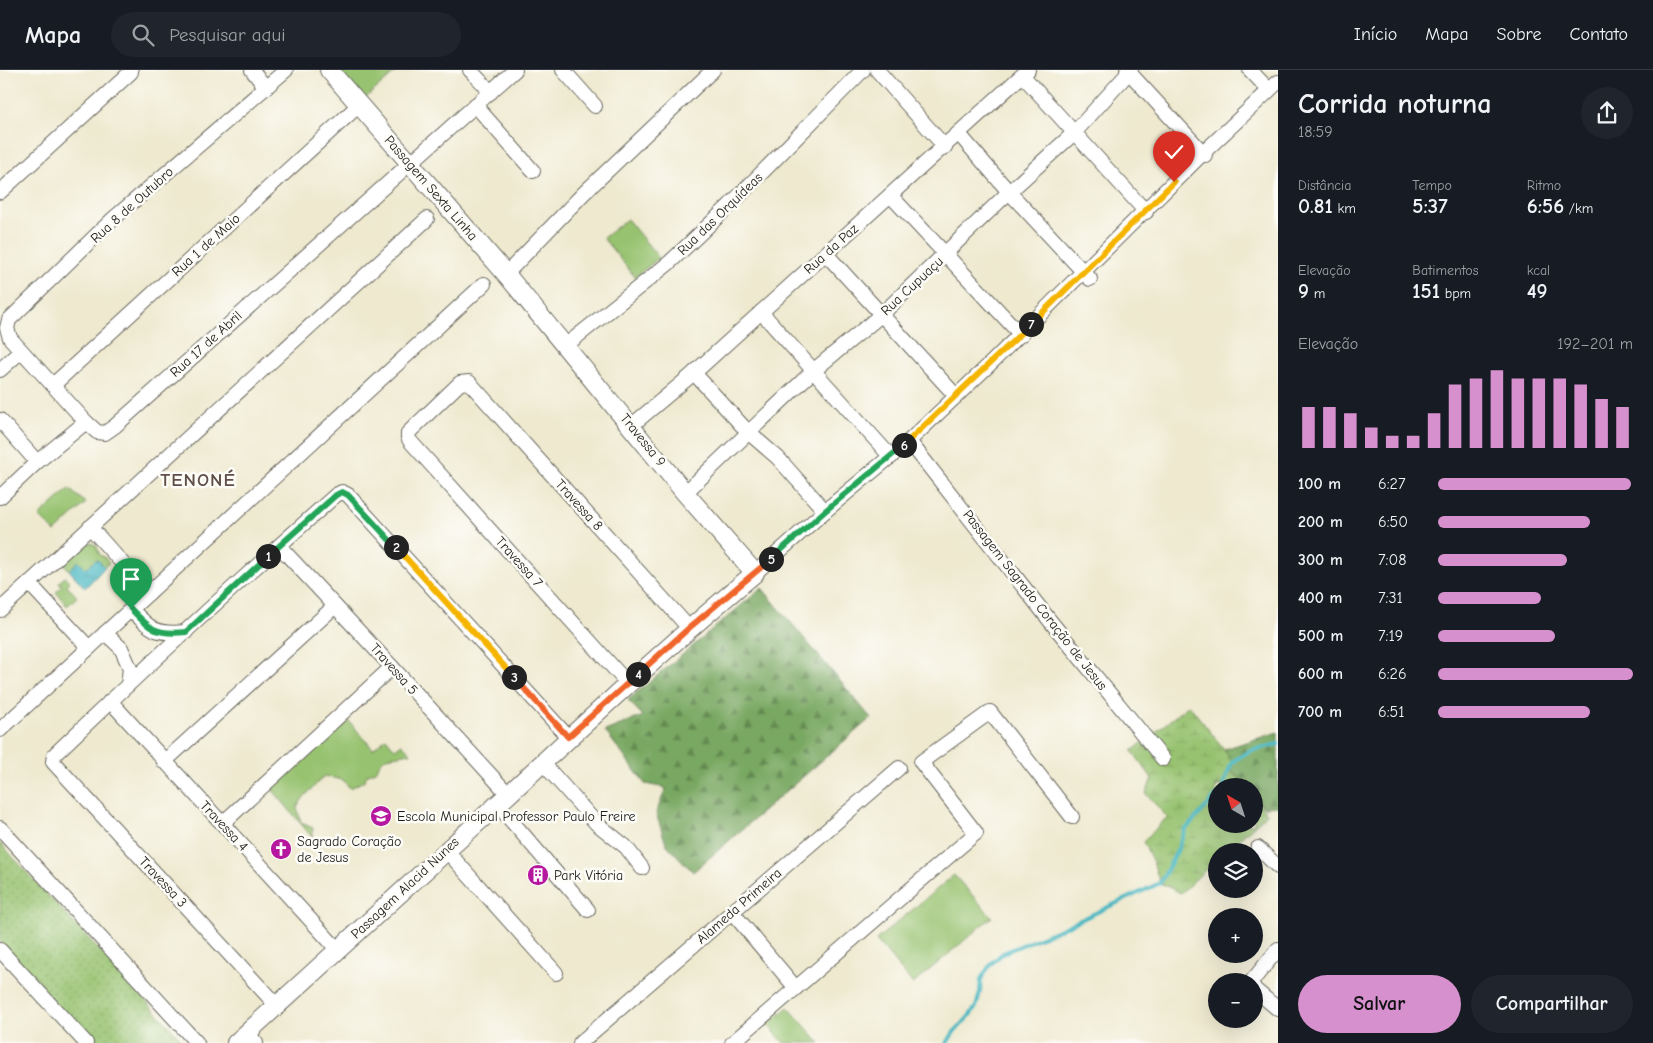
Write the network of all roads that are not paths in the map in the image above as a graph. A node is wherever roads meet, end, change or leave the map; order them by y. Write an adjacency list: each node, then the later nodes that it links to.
1 (252, 70): 15 (street)
2 (286, 70): 15 (street, Rua 8 de Outubro)
3 (330, 70): 17 (street, Passagem Sexta Linha)
4 (470, 70): 16 (street)
5 (515, 70): 16 (street)
6 (563, 70): 19 (street)
7 (713, 70): 33 (street)
8 (863, 70): 40 (street, Rua das Orquídeas)
9 (877, 70): 22 (street)
10 (1250, 70): 14 (street)
11 (131, 71): 26 (street)
12 (1129, 71): 20 (street, Rua Cupuaçu); 23 (street)
13 (1026, 73): 20 (street); 21 (street, Rua da Paz)
14 (1273, 86): 23 (street, Passagem Alacid Nunes)
15 (266, 88): 41 (street, Rua 8 de Outubro)
16 (491, 92): 18 (street)
17 (359, 105): 24 (street, Passagem Sexta Linha); 46 (street, Rua 1 de Maio)
18 (476, 105): 24 (street); 25 (street)
19 (596, 106)
20 (1074, 132): 27 (street, Rua Cupuaçu); 29 (street)
21 (959, 134): 22 (street, Rua da Paz); 27 (street)
22 (945, 147): 28 (street, Rua da Paz)
23 (1204, 154): 29 (street, Passagem Alacid Nunes)
24 (409, 163): 33 (street, Passagem Sexta Linha); 49 (street, Rua 17 de Abril)
25 (533, 171)
26 (0, 192)
27 (1009, 192): 32 (street, Rua Cupuaçu); 34 (street)
28 (891, 196): 31 (street, Rua da Paz); 32 (street)
29 (1146, 212): 34 (street, Passagem Alacid Nunes)
30 (426, 219): 58 (street)
31 (826, 254): 37 (street, Rua da Paz); 38 (street)
32 (945, 254): 38 (street, Rua Cupuaçu); 39 (street)
33 (506, 274): 36 (street, Passagem Sexta Linha)
34 (1087, 275): 39 (street, Passagem Alacid Nunes)
35 (484, 284): 62 (street)
36 (532, 306): 40 (street, Travessa 9)
37 (761, 312): 43 (street); 44 (street, Rua da Paz)
38 (881, 315): 43 (street, Rua Cupuaçu); 47 (street)
39 (1020, 334): 47 (street, Passagem Alacid Nunes)
40 (565, 346): 50 (street, Travessa 9)
41 (21, 352): 42 (street); 46 (street, Rua 8 de Outubro)
42 (0, 370)
43 (813, 371): 51 (street, Rua Cupuaçu); 53 (street)
44 (694, 373): 50 (street, Rua da Paz); 51 (street)
45 (469, 382): 66 (street, Travessa 8); 71 (street, Travessa 7)
46 (53, 385): 49 (street, Rua 8 de Outubro)
47 (956, 396): 52 (street, Passagem Alacid Nunes)
48 (0, 420): 54 (street)
49 (86, 422): 54 (street)
50 (631, 426): 55 (street, Travessa 9)
51 (748, 432): 55 (street, Rua Cupuaçu); 57 (street)
52 (909, 441): 53 (street, Passagem Alacid Nunes); 76 (street, Passagem Sagrado Coração de Jesus)
53 (891, 456): 57 (street, Passagem Alacid Nunes)
54 (38, 462): 56 (street)
55 (685, 493): 60 (street, Travessa 9)
56 (0, 497)
57 (825, 511): 60 (street, Passagem Alacid Nunes)
58 (90, 527): 61 (street); 62 (street)
59 (279, 546): 63 (street, Travessa 5); 67 (street); 75 (street)
60 (755, 573): 66 (street, Passagem Alacid Nunes)
61 (29, 584): 65 (street); 69 (street)
62 (149, 593): 64 (street)
63 (335, 606): 70 (street, Travessa 5); 77 (street)
64 (131, 609): 67 (street); 68 (street)
65 (0, 610)
66 (689, 628): 71 (street, Passagem Alacid Nunes)
67 (186, 632): 72 (street)
68 (105, 633): 69 (street); 72 (street)
69 (89, 648): 74 (street)
70 (392, 667): 80 (street, Travessa 5); 82 (street)
71 (628, 684): 75 (street, Passagem Alacid Nunes)
72 (128, 685): 73 (street)
73 (110, 701): 77 (street, Travessa 4); 97 (street, Travessa 3)
74 (0, 730)
75 (568, 737): 78 (street, Passagem Alacid Nunes)
76 (1163, 759)
77 (164, 762): 82 (street, Travessa 4)
78 (542, 762): 80 (street, Passagem Alacid Nunes); 87 (street)
79 (899, 768): 89 (street, Alameda Primeira)
80 (502, 799): 84 (street, Passagem Alacid Nunes); 88 (street, Travessa 5)
81 (1072, 818): 95 (street)
82 (223, 823): 91 (street, Travessa 4)
83 (0, 828): 101 (street)
84 (446, 850): 91 (street, Passagem Alacid Nunes); 93 (street)
85 (1263, 853): 86 (street)
86 (1278, 867)
87 (642, 868)
88 (588, 910)
89 (732, 912): 95 (street); 102 (street, Alameda Primeira)
90 (0, 950): 100 (street)
91 (338, 950): 97 (street, Passagem Alacid Nunes)
92 (1278, 950): 94 (street)
93 (556, 973)
94 (1259, 973)
95 (795, 987): 103 (street)
96 (1263, 996): 98 (street)
97 (277, 1006): 99 (street, Passagem Alacid Nunes)
98 (1278, 1009)
99 (247, 1040)
100 (86, 1043)
101 (197, 1043)
102 (580, 1043)
103 (732, 1043)

